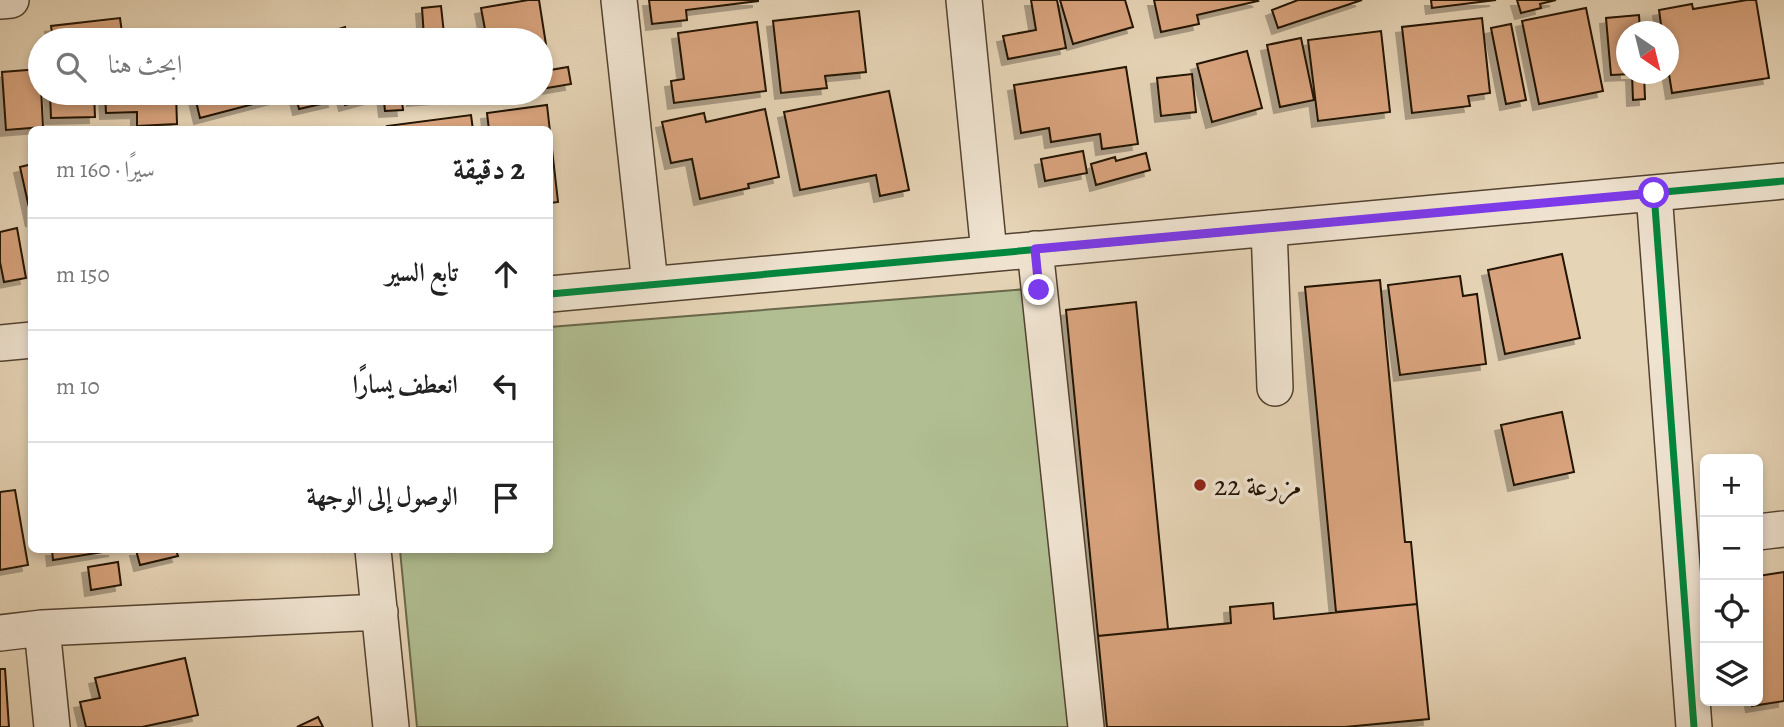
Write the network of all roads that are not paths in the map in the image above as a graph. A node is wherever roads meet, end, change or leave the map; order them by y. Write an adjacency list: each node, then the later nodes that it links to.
1 (11, 0): 4 (street)
2 (619, 0): 10 (street)
3 (964, 0): 9 (street)
4 (0, 1)
5 (1784, 181): 6 (street)
6 (1654, 193): 7 (street); 17 (street)
7 (1269, 228): 8 (street); 14 (street)
8 (1035, 249): 9 (street); 24 (street)
9 (989, 253): 10 (street)
10 (650, 284): 11 (street)
11 (553, 293)
12 (28, 340): 13 (street)
13 (0, 343)
14 (1275, 388)
15 (1784, 529): 16 (street)
16 (1763, 531)
17 (1693, 540): 25 (street)
18 (373, 553): 19 (street)
19 (380, 612): 20 (street); 23 (street)
20 (42, 628): 21 (street); 22 (street)
21 (0, 633)
22 (52, 727)
23 (391, 727)
24 (1086, 727)
25 (1694, 727)

